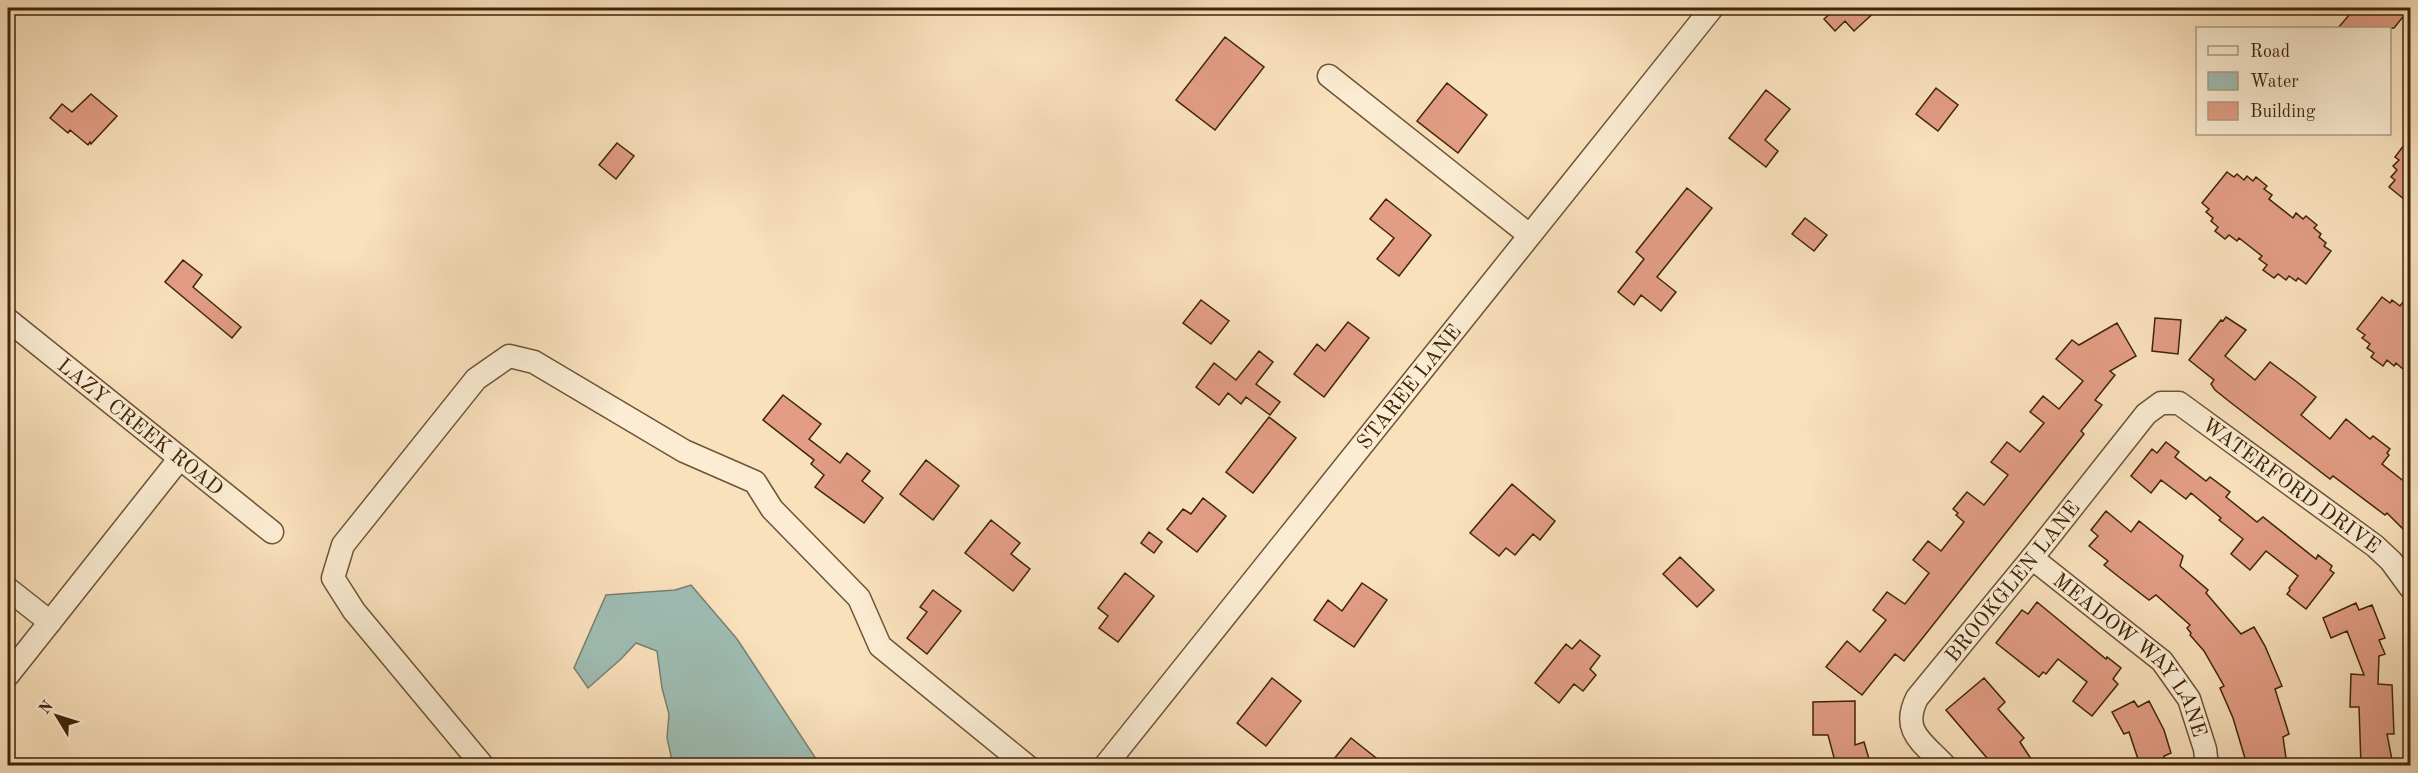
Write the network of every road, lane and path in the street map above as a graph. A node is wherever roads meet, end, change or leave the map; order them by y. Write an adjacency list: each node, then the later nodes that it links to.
1 (1712, 8): 3 (street, STAREE LANE)
2 (1329, 76): 3 (street)
3 (1528, 234): 15 (street, STAREE LANE)
4 (8, 320): 6 (street, LAZY CREEK ROAD)
5 (2161, 403): 8 (street, BROOKGLEN LANE); 9 (street, WATERFORD DRIVE)
6 (180, 458): 7 (street, LAZY CREEK ROAD); 11 (street)
7 (272, 531)
8 (2032, 558): 16 (street, BROOKGLEN LANE); 17 (street, MEADOW WAY LANE)
9 (2410, 587)
10 (8, 588): 11 (street)
11 (50, 622): 12 (street)
12 (8, 675)
13 (483, 765): 14 (street)
14 (1027, 765)
15 (1105, 765)
16 (1945, 765)
17 (2207, 765)

